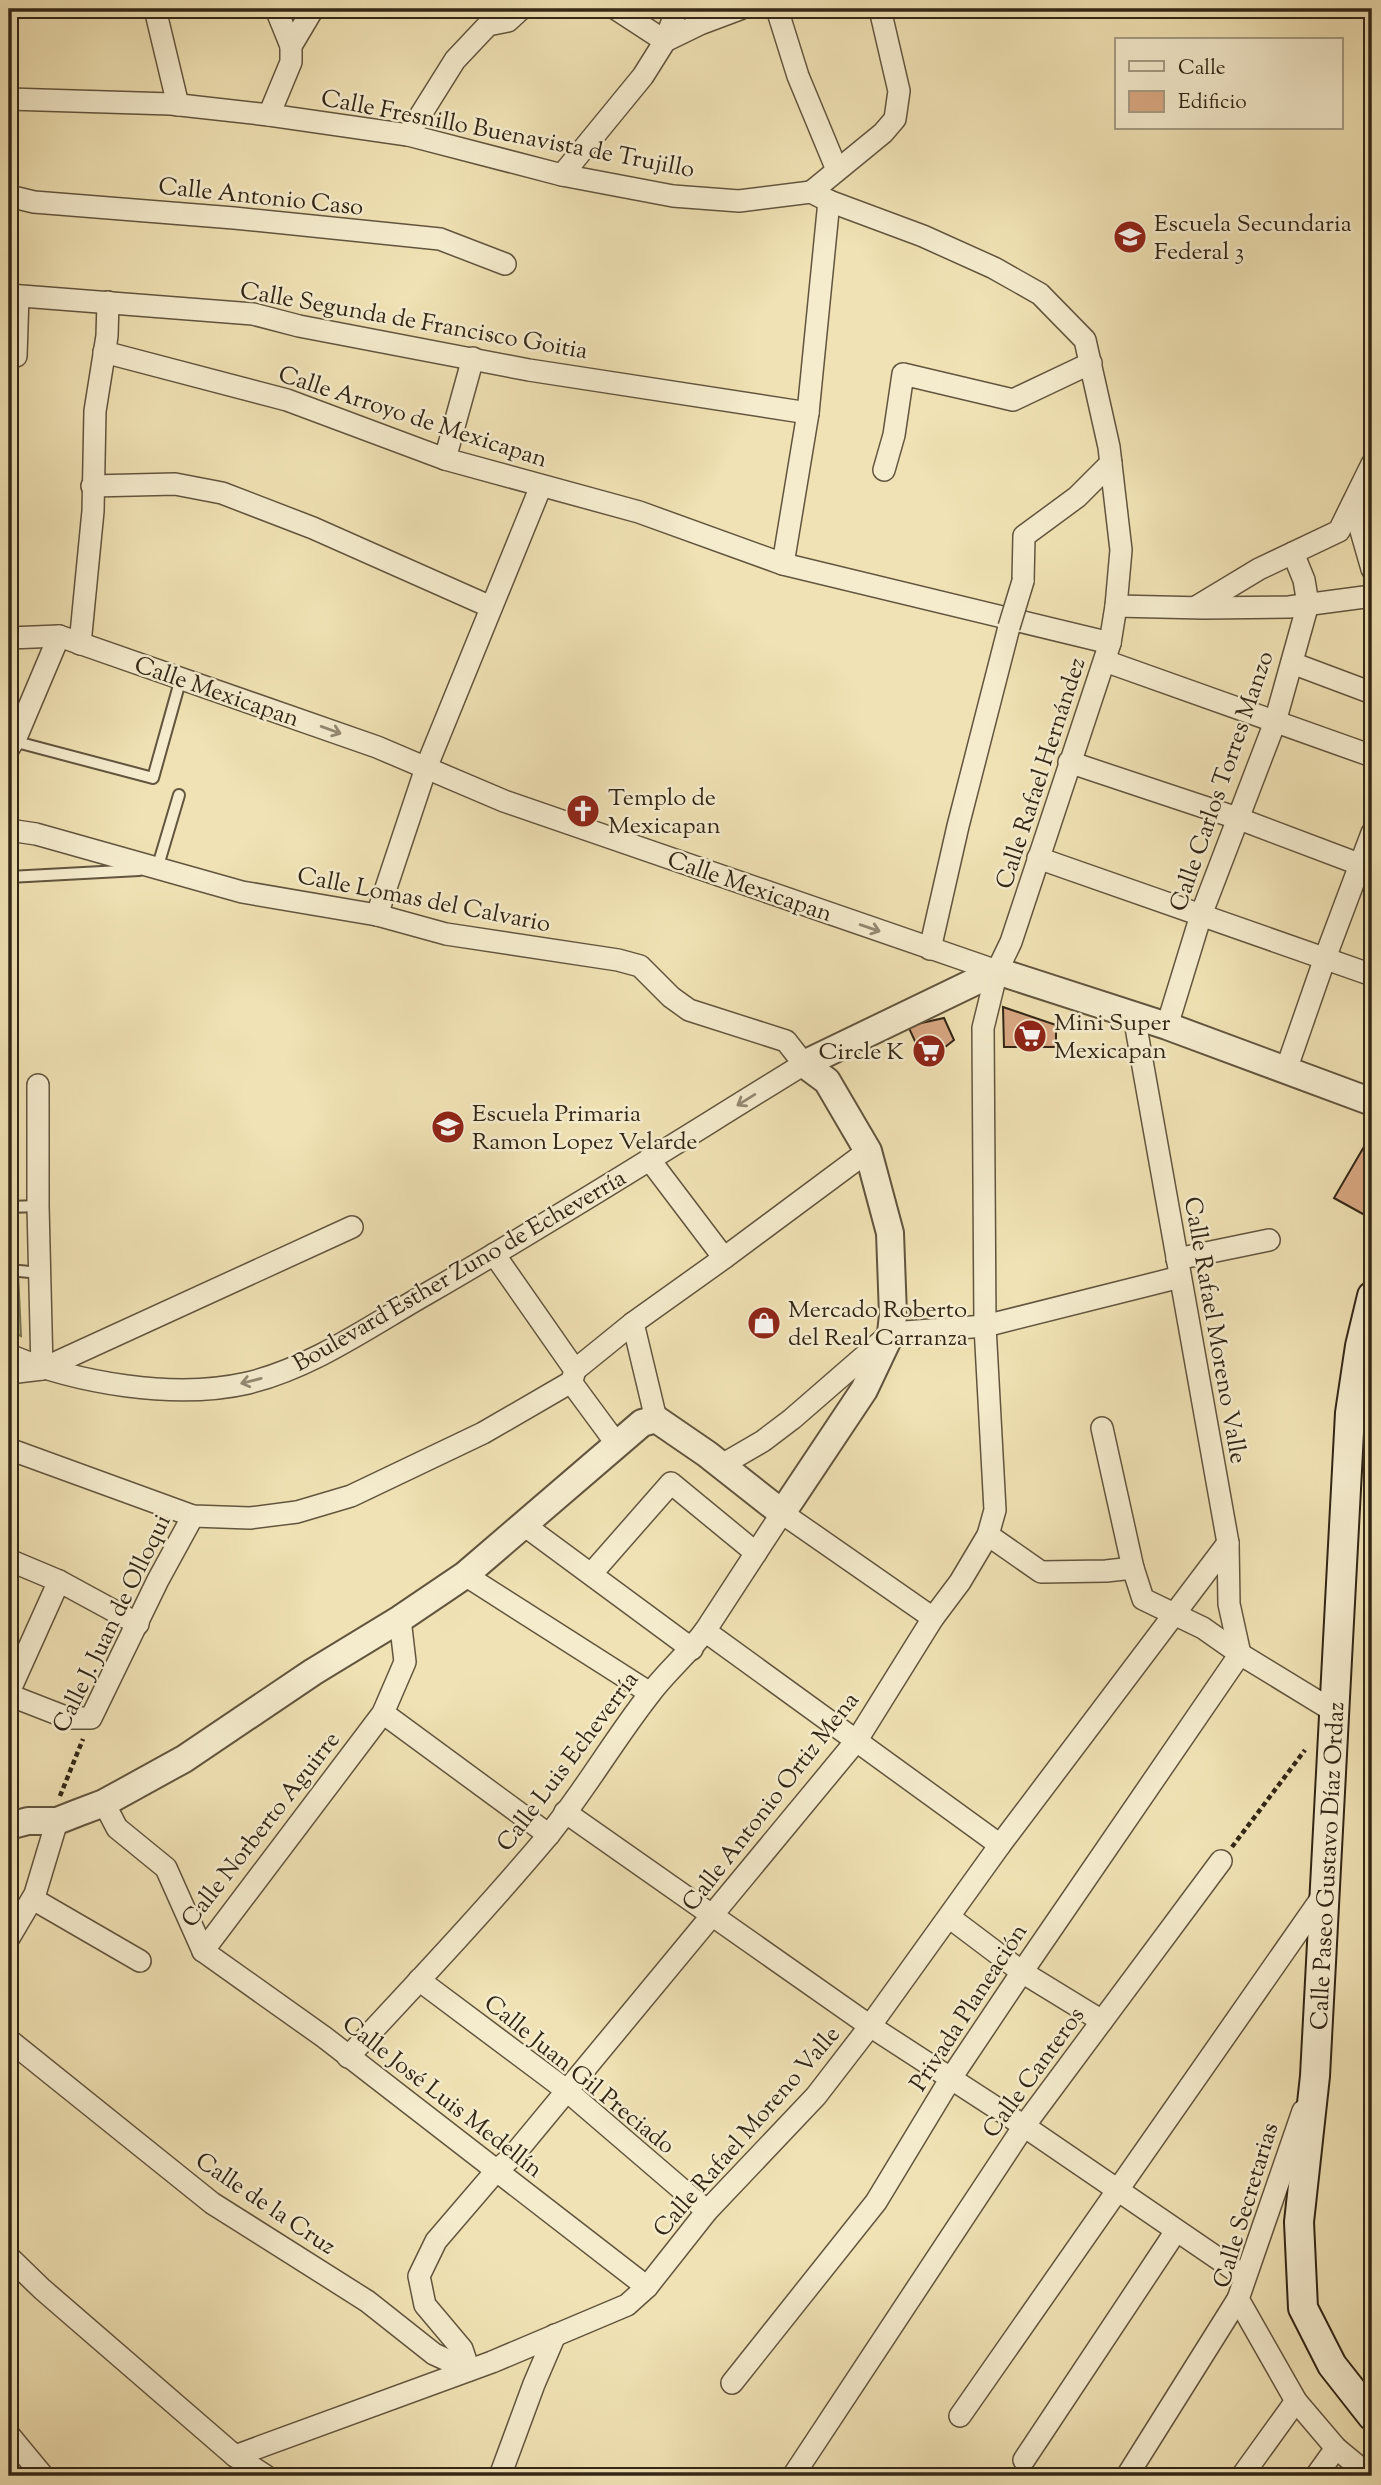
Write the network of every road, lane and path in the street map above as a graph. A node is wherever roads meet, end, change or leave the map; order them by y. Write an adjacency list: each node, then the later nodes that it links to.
1 (155, 9): 13 (street)
2 (276, 9): 11 (street)
3 (313, 9): 11 (street)
4 (521, 9): 15 (street)
5 (616, 9): 10 (street)
6 (677, 9): 10 (street)
7 (740, 9): 10 (street)
8 (777, 9): 16 (street)
9 (882, 9): 16 (street)
10 (665, 41): 17 (street)
11 (291, 46): 14 (street)
12 (9, 99): 13 (street, Calle Fresnillo Buenavista de Trujillo)
13 (178, 105): 14 (street, Calle Fresnillo Buenavista de Trujillo)
14 (269, 115): 15 (street, Calle Fresnillo Buenavista de Trujillo)
15 (408, 135): 17 (street, Calle Fresnillo Buenavista de Trujillo)
16 (837, 170): 19 (street)
17 (562, 175): 19 (street, Calle Fresnillo Buenavista de Trujillo)
18 (9, 197): 20 (street, Calle Antonio Caso)
19 (820, 197): 26 (street, Calle Fresnillo Buenavista de Trujillo); 27 (street)
20 (505, 264)
21 (13, 295): 22 (street, Calle Segunda de Francisco Goitia); 24 (street)
22 (108, 302): 23 (street); 25 (street, Calle Segunda de Francisco Goitia)
23 (104, 352): 28 (street, Calle Arroyo de Mexicapan); 32 (street)
24 (9, 358)
25 (473, 358): 27 (street, Calle Segunda de Francisco Goitia); 28 (street)
26 (1091, 363): 29 (street, Calle Fresnillo Buenavista de Trujillo); 31 (street)
27 (808, 412): 36 (street)
28 (445, 459): 33 (street, Calle Arroyo de Mexicapan)
29 (1111, 463): 38 (street, Calle Fresnillo Buenavista de Trujillo); 65 (street, bridge)
30 (1372, 464): 34 (street)
31 (884, 470)
32 (92, 486): 41 (street); 45 (street)
33 (541, 486): 36 (street, Calle Arroyo de Mexicapan); 41 (street)
34 (1353, 503): 35 (street); 37 (street)
35 (1293, 553): 40 (street, Calle Carlos Torres Manzo); 42 (street)
36 (783, 564): 46 (street, Calle Arroyo de Mexicapan)
37 (1372, 569)
38 (1117, 596): 42 (street); 46 (street, Calle Rafael Hernández)
39 (1372, 596): 40 (street)
40 (1308, 604): 42 (street); 47 (street, Calle Carlos Torres Manzo)
41 (491, 607): 54 (street)
42 (1194, 608)
43 (59, 636): 44 (street, Calle Mexicapan); 45 (street, Calle Mexicapan); 51 (street)
44 (9, 638)
45 (80, 644): 48 (street, Calle Mexicapan)
46 (1107, 652): 50 (street, Calle Arroyo de Mexicapan); 53 (street, Calle Rafael Hernández)
47 (1292, 663): 49 (street); 50 (street, Calle Carlos Torres Manzo)
48 (181, 678): 51 (lane); 54 (street, Calle Mexicapan, one-way to 54)
49 (1372, 693)
50 (1275, 722): 52 (street, Calle Arroyo de Mexicapan); 56 (street, Calle Carlos Torres Manzo)
51 (12, 739)
52 (1372, 757)
53 (1069, 762): 56 (street); 59 (street, Calle Rafael Hernández)
54 (426, 768): 63 (street); 65 (street, Calle Mexicapan, one-way to 65)
55 (179, 795): 61 (lane)
56 (1237, 818): 60 (street); 64 (street, Calle Carlos Torres Manzo)
57 (9, 830): 61 (street, Calle Lomas del Calvario)
58 (1372, 834): 60 (street)
59 (1038, 858): 64 (street); 67 (street, Calle Rafael Hernández)
60 (1366, 867): 66 (street)
61 (157, 869): 62 (lane); 63 (street, Calle Lomas del Calvario)
62 (9, 877)
63 (377, 915): 71 (street, Calle Lomas del Calvario)
64 (1201, 915): 66 (street); 70 (street, Calle Carlos Torres Manzo)
65 (930, 949): 67 (street, Calle Mexicapan)
66 (1325, 958): 68 (street); 72 (street)
67 (997, 971): 69 (street, Calle Mexicapan); 71 (street, Boulevard Esther Zuno de Echeverría); 88 (street, Calle Antonio Ortiz Mena)
68 (1372, 975)
69 (1133, 1016): 70 (street, Calle Mexicapan); 83 (street, Calle Rafael Moreno Valle)
70 (1167, 1026): 72 (street, Calle Mexicapan)
71 (804, 1064): 75 (street); 76 (street, Boulevard Esther Zuno de Echeverría, one-way to 76)
72 (1286, 1070): 74 (street, Calle Mexicapan)
73 (38, 1085): 77 (street)
74 (1372, 1102)
75 (868, 1151): 82 (street, Calle J. Juan de Olloqui); 89 (street)
76 (649, 1159): 81 (street, Boulevard Esther Zuno de Echeverría); 82 (street)
77 (38, 1206): 78 (lane); 85 (street)
78 (9, 1207)
79 (352, 1227): 91 (street)
80 (1269, 1240): 83 (street)
81 (494, 1254): 91 (street, Boulevard Esther Zuno de Echeverría, one-way to 91); 93 (street)
82 (724, 1258): 87 (street, Calle J. Juan de Olloqui)
83 (1178, 1268): 88 (street); 103 (street, Calle Rafael Moreno Valle)
84 (9, 1270): 85 (lane)
85 (40, 1273): 91 (street)
86 (1372, 1297): 118 (main road, Calle Paseo Gustavo Díaz Ordaz)
87 (633, 1323): 93 (street, Calle J. Juan de Olloqui); 94 (street)
88 (985, 1326): 89 (street); 102 (street, Calle Antonio Ortiz Mena)
89 (891, 1334): 98 (street); 99 (street)
90 (9, 1354): 91 (street)
91 (42, 1368): 92 (street)
92 (9, 1373)
93 (573, 1376): 96 (street); 100 (street, Calle J. Juan de Olloqui)
94 (656, 1419): 96 (street); 98 (street)
95 (1102, 1428): 106 (street)
96 (616, 1443): 101 (street)
97 (9, 1449): 100 (street)
98 (720, 1466): 99 (street)
99 (782, 1513): 104 (street, Calle Luis Echeverría); 111 (street)
100 (193, 1516): 113 (street, Calle J. Juan de Olloqui)
101 (524, 1525): 107 (street); 108 (street)
102 (988, 1535): 106 (street); 111 (street, Calle Antonio Ortiz Mena)
103 (1228, 1543): 110 (street, Calle Rafael Moreno Valle); 115 (street, Calle Rafael Moreno Valle)
104 (757, 1553): 107 (street); 114 (street, Calle Luis Echeverría)
105 (9, 1560): 109 (street)
106 (1133, 1568): 110 (street)
107 (592, 1573): 114 (street)
108 (465, 1575): 112 (street); 117 (street)
109 (59, 1581): 113 (street); 116 (street)
110 (1173, 1614): 115 (street); 128 (street, Calle Rafael Moreno Valle)
111 (933, 1618): 121 (street, Calle Antonio Ortiz Mena)
112 (400, 1619): 119 (street, Calle Norberto Aguirre); 123 (street)
113 (138, 1624): 120 (street, Calle J. Juan de Olloqui)
114 (699, 1640): 117 (street, Calle Luis Echeverría); 121 (street)
115 (1240, 1654): 118 (street); 137 (street, Privada Planeación)
116 (9, 1693): 120 (street)
117 (650, 1693): 124 (street, Calle Luis Echeverría)
118 (1335, 1712): 130 (main road, Calle Paseo Gustavo Díaz Ordaz)
119 (383, 1713): 127 (street); 135 (street, Calle Norberto Aguirre)
120 (91, 1718): 126 (path, Calle J. Juan de Olloqui)
121 (857, 1740): 128 (street); 132 (street, Calle Antonio Ortiz Mena)
122 (1310, 1744): 129 (path)
123 (104, 1803): 126 (street); 135 (street, Calle Norberto Aguirre)
124 (565, 1812): 127 (street, Calle Luis Echeverría); 132 (street)
125 (15, 1820): 126 (street)
126 (57, 1821): 131 (street)
127 (549, 1835): 138 (street, Calle Luis Echeverría)
128 (1000, 1845): 133 (street, Calle Rafael Moreno Valle)
129 (1221, 1861): 139 (street, Calle Canteros)
130 (1325, 1892): 143 (main road, Calle Paseo Gustavo Díaz Ordaz); 148 (street)
131 (33, 1899): 134 (street); 136 (street)
132 (713, 1917): 140 (street); 145 (street, Calle Antonio Ortiz Mena)
133 (949, 1917): 137 (street); 140 (street, Calle Rafael Moreno Valle)
134 (9, 1938)
135 (203, 1951): 142 (street, Calle José Luis Medellín)
136 (140, 1961)
137 (1022, 1972): 139 (street); 144 (street, Privada Planeación)
138 (419, 1980): 142 (street, Calle Luis Echeverría); 145 (street, Calle Juan Gil Preciado)
139 (1102, 2021): 146 (street, Calle Canteros)
140 (870, 2026): 144 (street); 149 (street, Calle Rafael Moreno Valle)
141 (9, 2040): 156 (street, Calle de la Cruz)
142 (348, 2057): 147 (street, Calle José Luis Medellín)
143 (1315, 2076): 152 (street, Calle Secretarias); 160 (main road, Calle Paseo Gustavo Díaz Ordaz)
144 (951, 2078): 146 (street); 157 (street, Privada Planeación)
145 (566, 2091): 147 (street, Calle Antonio Ortiz Mena); 149 (street, Calle Juan Gil Preciado)
146 (1024, 2126): 148 (street); 168 (street, Calle Canteros)
147 (496, 2171): 153 (street, Calle José Luis Medellín); 156 (street, Calle Antonio Ortiz Mena)
148 (1117, 2191): 150 (street); 159 (street)
149 (707, 2211): 153 (street, Calle Rafael Moreno Valle)
150 (1176, 2231): 152 (street); 164 (street)
151 (9, 2257): 163 (street)
152 (1245, 2277): 154 (street, Calle Secretarias)
153 (647, 2287): 155 (street, Calle Rafael Moreno Valle)
154 (1238, 2300): 158 (street, Calle Secretarias); 169 (street)
155 (555, 2335): 156 (street, Calle Rafael Moreno Valle); 167 (street)
156 (469, 2370): 163 (street, Calle Rafael Moreno Valle)
157 (732, 2383)
158 (1296, 2401): 162 (street, Calle Secretarias); 170 (street)
159 (960, 2416)
160 (1372, 2416)
161 (9, 2435): 165 (street)
162 (1336, 2448): 171 (street); 172 (street, Calle Secretarias)
163 (234, 2456): 166 (street)
164 (1024, 2460)
165 (43, 2476)
166 (266, 2476)
167 (500, 2476)
168 (793, 2476)
169 (1127, 2476)
170 (1242, 2476)
171 (1315, 2476)
172 (1370, 2476)

